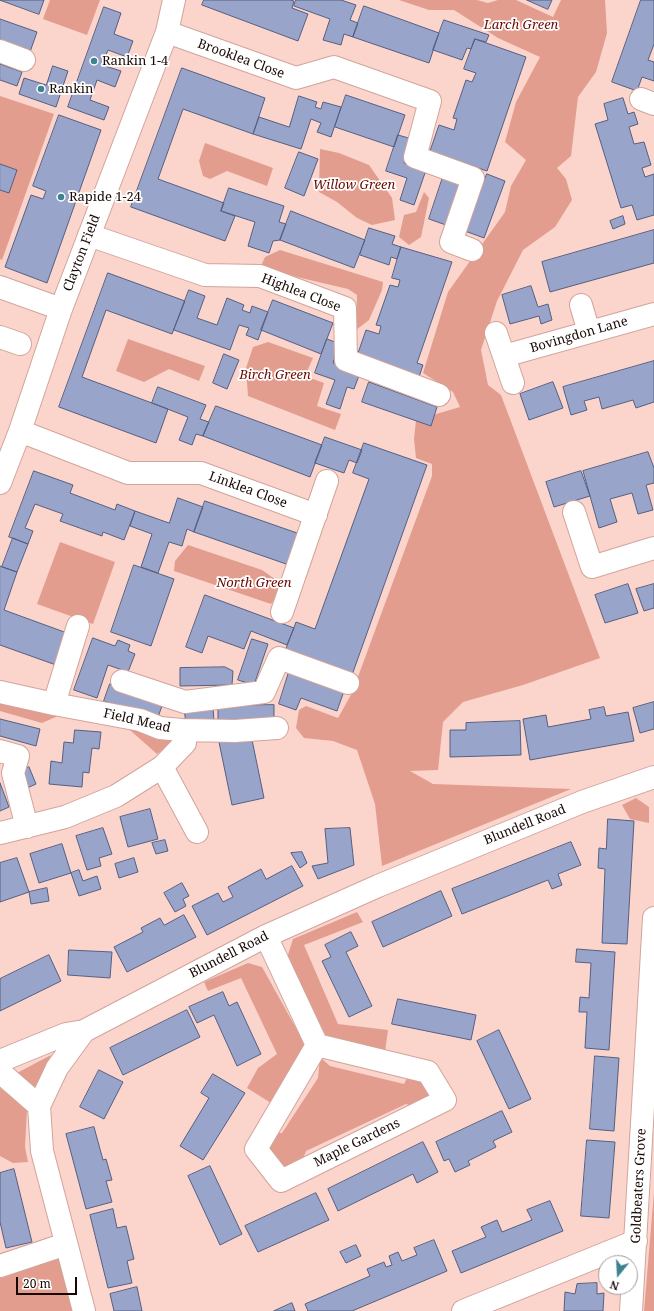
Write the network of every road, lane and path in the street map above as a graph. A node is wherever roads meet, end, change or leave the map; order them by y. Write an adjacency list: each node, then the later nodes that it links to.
1 (174, 0): 2 (street, Clayton Field)
2 (167, 32): 5 (street, Clayton Field); 6 (street, Brooklea Close)
3 (0, 51): 4 (street)
4 (24, 60)
5 (89, 235): 9 (street, Clayton Field); 15 (street, Highlea Close)
6 (472, 250)
7 (0, 287): 9 (street)
8 (581, 305): 11 (street)
9 (61, 309): 16 (street, Clayton Field)
10 (654, 314): 11 (street, Bovingdon Lane)
11 (589, 332): 13 (street, Bovingdon Lane)
12 (496, 333): 13 (street)
13 (504, 356): 14 (street)
14 (513, 383)
15 (439, 395)
16 (12, 439): 18 (street, Clayton Field); 20 (street, Linklea Close)
17 (327, 481): 20 (street)
18 (0, 484)
19 (574, 512): 21 (street)
20 (316, 515): 22 (street)
21 (654, 548)
22 (282, 612)
23 (78, 626): 27 (street)
24 (122, 681): 25 (street)
25 (348, 683)
26 (0, 692): 27 (street, Field Mead)
27 (54, 704): 28 (street, Field Mead)
28 (277, 728)
29 (185, 743): 31 (street)
30 (0, 751): 33 (street)
31 (162, 767): 33 (street); 34 (street)
32 (654, 777): 37 (street, Blundell Road)
33 (27, 827): 35 (street)
34 (197, 832)
35 (0, 833)
36 (654, 918): 43 (street, Goldbeaters Grove)
37 (266, 936): 38 (street, Blundell Road); 39 (street)
38 (84, 1031): 40 (street); 42 (street, Blundell Road)
39 (317, 1045): 39 (street, Maple Gardens)
40 (0, 1062)
41 (0, 1072): 42 (street)
42 (39, 1106): 44 (street, Blundell Road)
43 (636, 1241): 47 (street); 48 (street, Goldbeaters Grove)
44 (66, 1244): 45 (street); 46 (street, Blundell Road)
45 (0, 1266)
46 (84, 1311)
47 (463, 1311)
48 (631, 1311)

